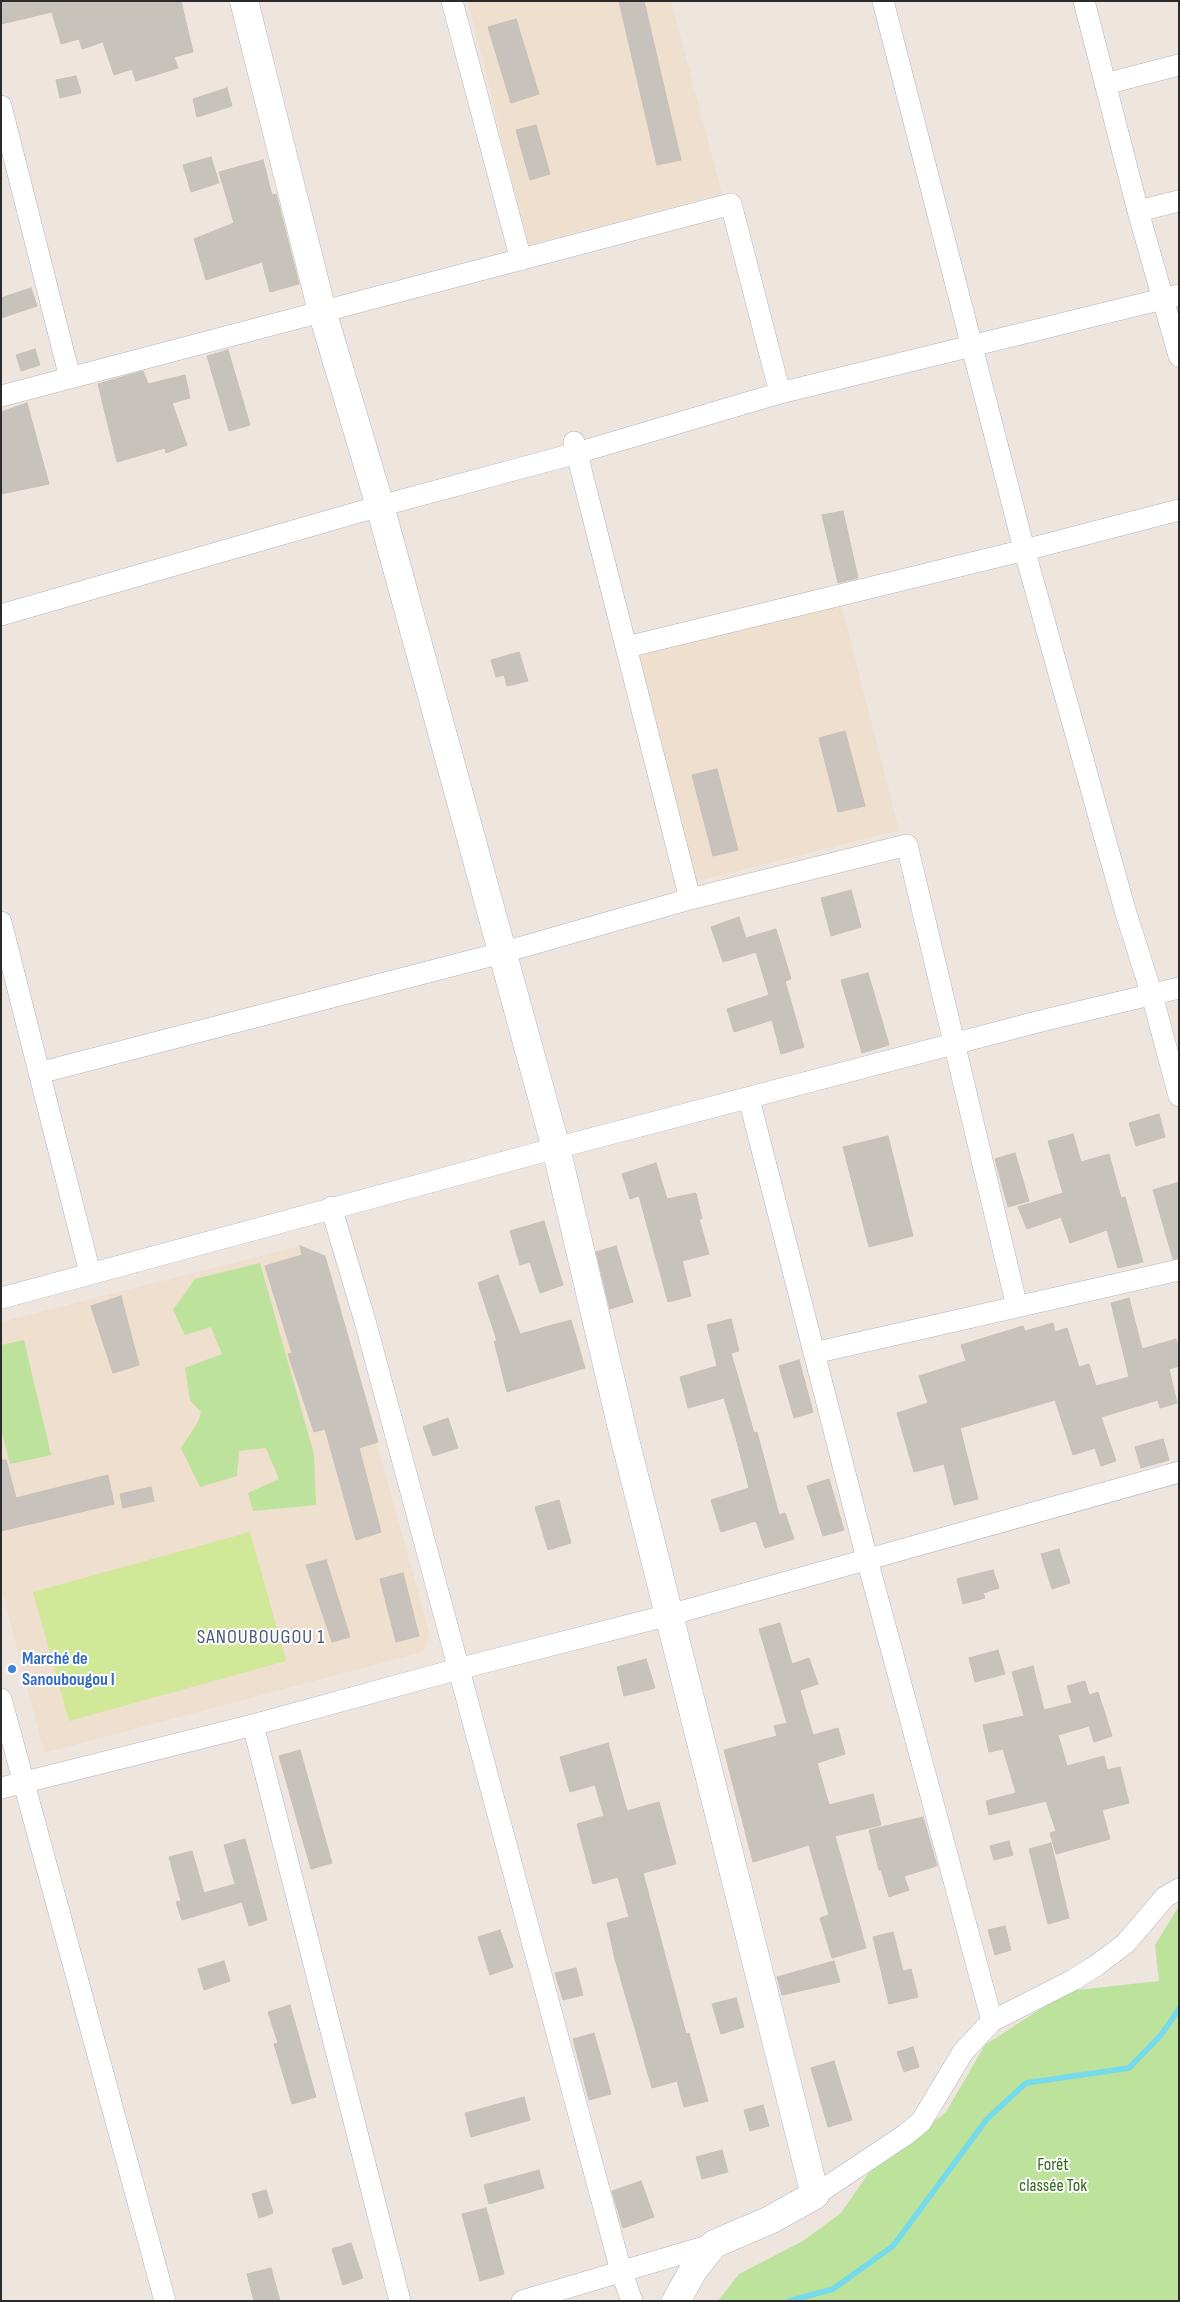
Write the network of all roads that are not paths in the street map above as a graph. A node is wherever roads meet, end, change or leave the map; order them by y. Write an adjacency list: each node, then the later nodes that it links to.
1 (244, 1): 12 (street)
2 (452, 1): 10 (street)
3 (883, 1): 13 (street)
4 (1084, 1): 6 (street)
5 (1179, 65): 6 (street)
6 (1105, 84): 9 (street)
7 (1, 106): 15 (street)
8 (1179, 202): 9 (street)
9 (1138, 211): 11 (street)
10 (521, 260): 12 (street); 16 (street)
11 (1171, 297): 13 (street); 14 (street)
12 (322, 311): 15 (street); 19 (street)
13 (971, 347): 16 (street); 21 (street)
14 (1179, 356)
15 (70, 378): 17 (street)
16 (780, 393): 18 (street)
17 (1, 396)
18 (575, 448): 19 (street); 23 (street)
19 (380, 506): 22 (street); 26 (street)
20 (1179, 510): 21 (street)
21 (1025, 550): 23 (street); 28 (street)
22 (1, 616)
23 (627, 647): 24 (street)
24 (690, 900): 26 (street); 29 (street)
25 (1, 922): 30 (street)
26 (501, 953): 30 (street); 33 (street)
27 (1179, 988): 28 (street)
28 (1152, 995): 29 (street); 31 (street)
29 (954, 1044): 32 (street); 38 (street)
30 (39, 1073): 36 (street)
31 (1179, 1096)
32 (749, 1098): 33 (street); 39 (street)
33 (556, 1148): 34 (street); 42 (street)
34 (331, 1208): 36 (street); 43 (street)
35 (1179, 1270): 38 (street)
36 (90, 1273): 37 (street)
37 (1, 1298)
38 (1016, 1307): 39 (street)
39 (814, 1353): 41 (street)
40 (1179, 1472): 41 (street)
41 (867, 1560): 42 (street); 49 (street)
42 (669, 1615): 43 (street); 50 (street)
43 (458, 1669): 45 (street); 52 (street)
44 (1, 1699): 46 (street)
45 (253, 1725): 46 (street); 54 (street)
46 (24, 1782): 47 (street); 53 (street)
47 (1, 1788)
48 (1179, 1889): 49 (street)
49 (992, 2021): 50 (street)
50 (815, 2195): 51 (street)
51 (714, 2244): 52 (street); 57 (street)
52 (621, 2272): 55 (street); 56 (street)
53 (165, 2301)
54 (400, 2301)
55 (522, 2301)
56 (632, 2301)
57 (676, 2301)

